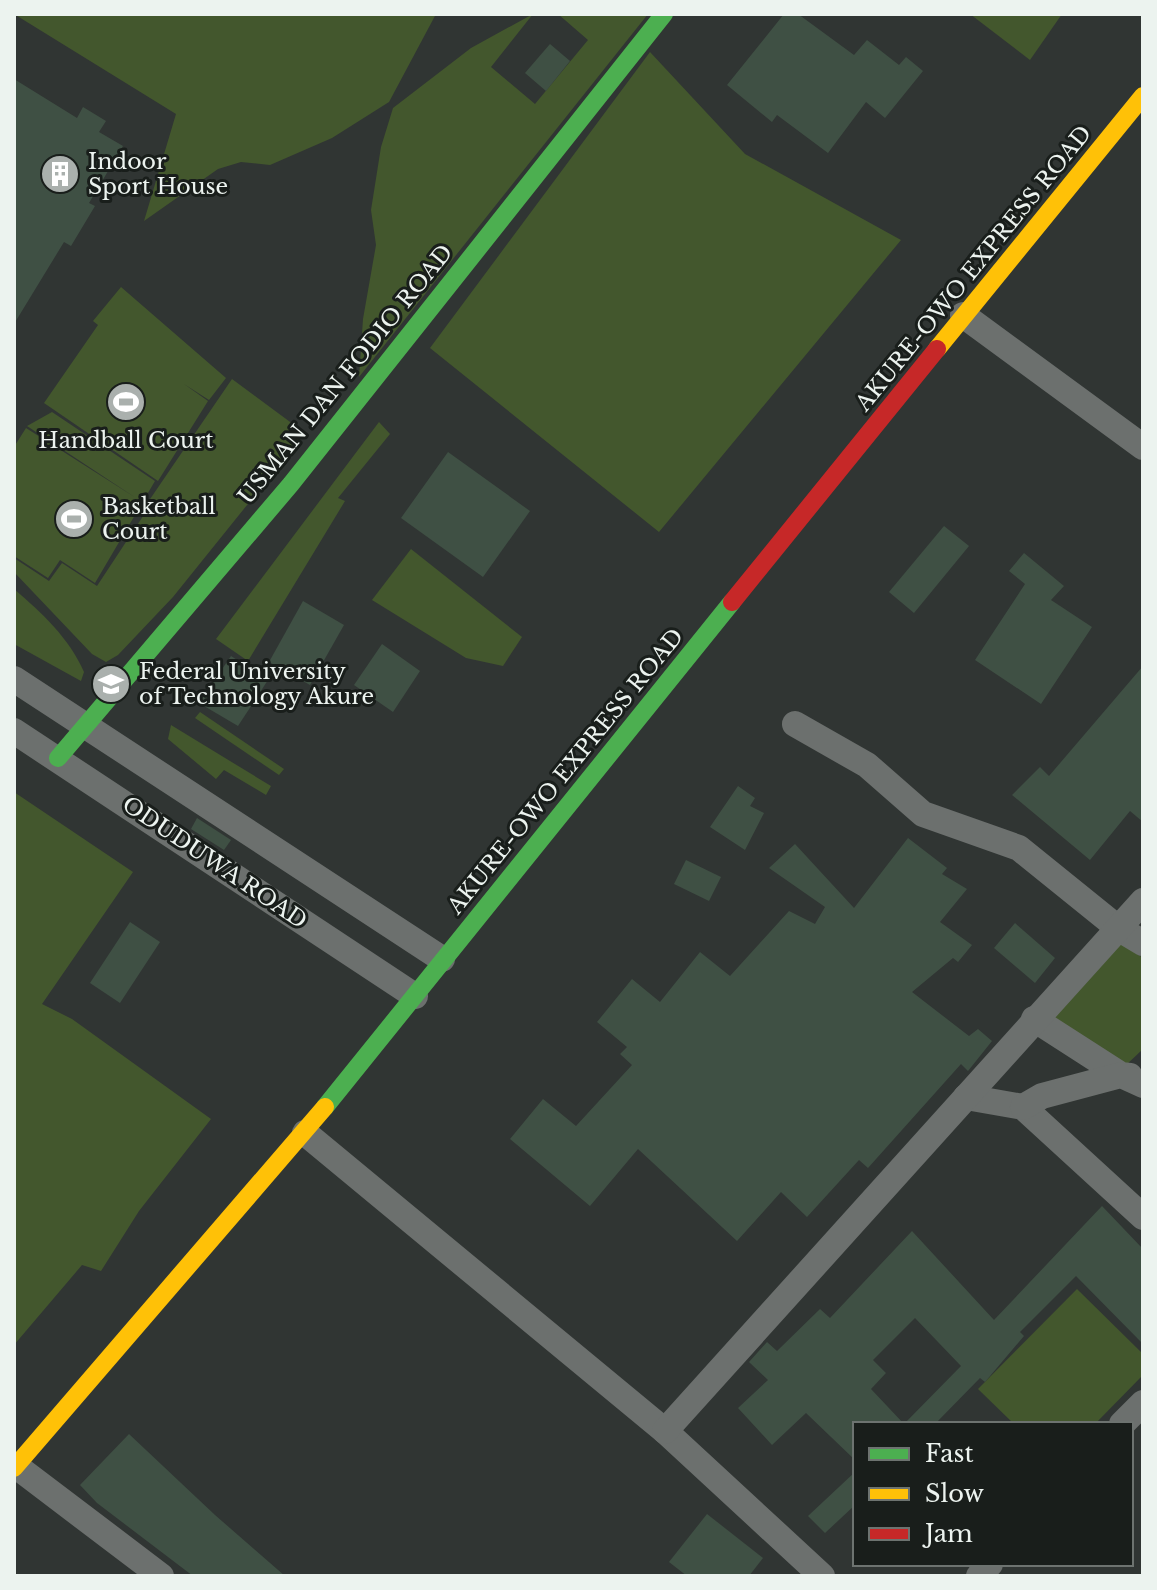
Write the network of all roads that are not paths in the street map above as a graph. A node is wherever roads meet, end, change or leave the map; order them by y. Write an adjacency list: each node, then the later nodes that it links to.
1 (664, 14): 7 (main road, USMAN DAN FODIO ROAD)
2 (1143, 96): 3 (main road, AKURE-OWO EXPRESS ROAD)
3 (963, 315): 4 (street); 15 (main road, AKURE-OWO EXPRESS ROAD)
4 (1143, 447)
5 (14, 679): 7 (street)
6 (795, 724): 13 (street)
7 (86, 726): 9 (main road, USMAN DAN FODIO ROAD); 10 (street)
8 (14, 731): 9 (street, ODUDUWA ROAD)
9 (58, 758): 12 (street, ODUDUWA ROAD)
10 (323, 883): 12 (street); 15 (street)
11 (1143, 901): 13 (street)
12 (299, 917): 16 (street, ODUDUWA ROAD)
13 (1118, 928): 14 (street); 17 (street)
14 (1143, 943)
15 (442, 959): 16 (main road, AKURE-OWO EXPRESS ROAD)
16 (415, 996): 21 (main road, AKURE-OWO EXPRESS ROAD)
17 (1034, 1019): 18 (street); 19 (street)
18 (1136, 1079): 20 (street)
19 (966, 1097): 20 (street); 25 (street)
20 (1023, 1107): 22 (street)
21 (305, 1133): 25 (street); 26 (main road, AKURE-OWO EXPRESS ROAD)
22 (1143, 1217)
23 (1143, 1403): 24 (street)
24 (1124, 1422)
25 (665, 1431): 28 (street)
26 (15, 1467): 27 (street)
27 (161, 1576)
28 (822, 1576)

